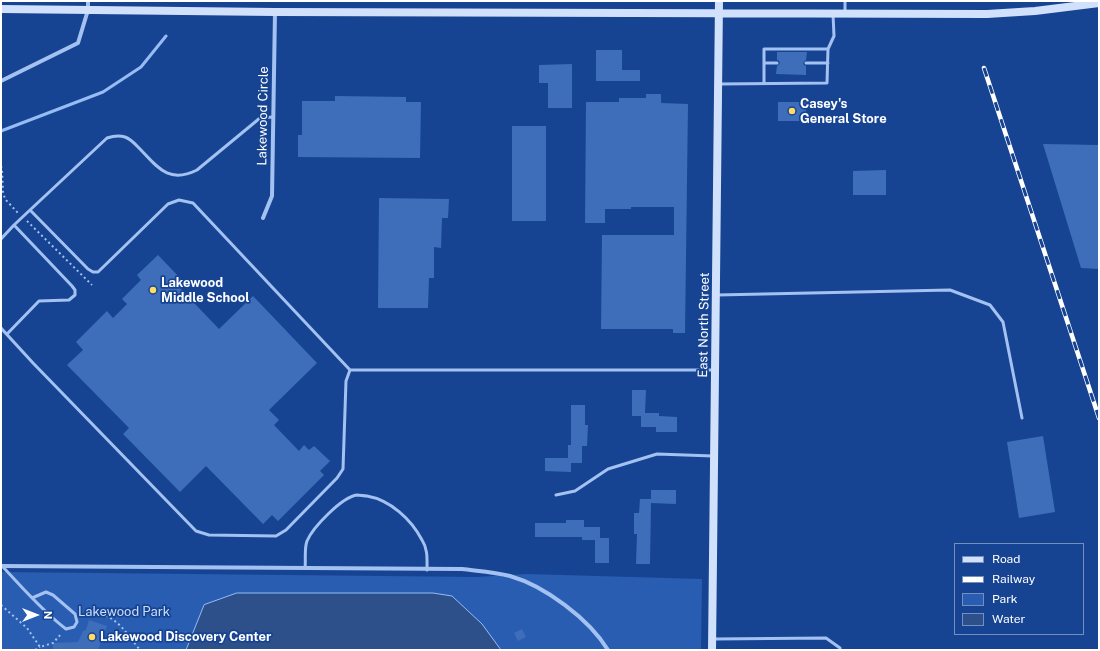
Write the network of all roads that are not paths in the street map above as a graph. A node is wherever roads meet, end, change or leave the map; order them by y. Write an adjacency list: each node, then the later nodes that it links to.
1 (88, 1): 6 (street)
2 (719, 1): 8 (main road, East North Street)
3 (845, 1): 10 (lane)
4 (1099, 3): 10 (main road)
5 (1, 9): 6 (main road)
6 (88, 10): 7 (main road); 16 (street)
7 (275, 12): 8 (main road); 19 (street, Lakewood Circle)
8 (719, 14): 9 (main road); 18 (main road, East North Street)
9 (833, 14): 10 (main road); 11 (lane)
10 (845, 14)
11 (828, 49): 12 (lane); 14 (lane)
12 (764, 63): 15 (lane); 17 (lane)
13 (806, 63): 14 (lane)
14 (828, 63): 17 (lane)
15 (777, 64)
16 (1, 81)
17 (764, 83): 18 (lane)
18 (718, 84): 24 (main road, East North Street)
19 (273, 117): 20 (lane); 21 (street, Lakewood Circle)
20 (30, 210): 22 (lane); 27 (lane)
21 (263, 218)
22 (14, 225): 23 (lane); 26 (lane)
23 (1, 239)
24 (717, 296): 28 (main road, East North Street); 29 (lane)
25 (1, 328): 26 (lane)
26 (7, 334): 27 (lane)
27 (350, 370): 28 (lane)
28 (716, 370): 30 (main road, East North Street)
29 (1022, 418)
30 (714, 456): 31 (lane); 36 (main road, East North Street)
31 (556, 495)
32 (1, 566): 33 (street); 35 (lane)
33 (305, 568): 34 (street); 34 (lane)
34 (428, 570): 37 (street)
35 (32, 598): 35 (lane)
36 (712, 639): 38 (main road, East North Street); 39 (lane)
37 (608, 650)
38 (712, 650)
39 (840, 650)

